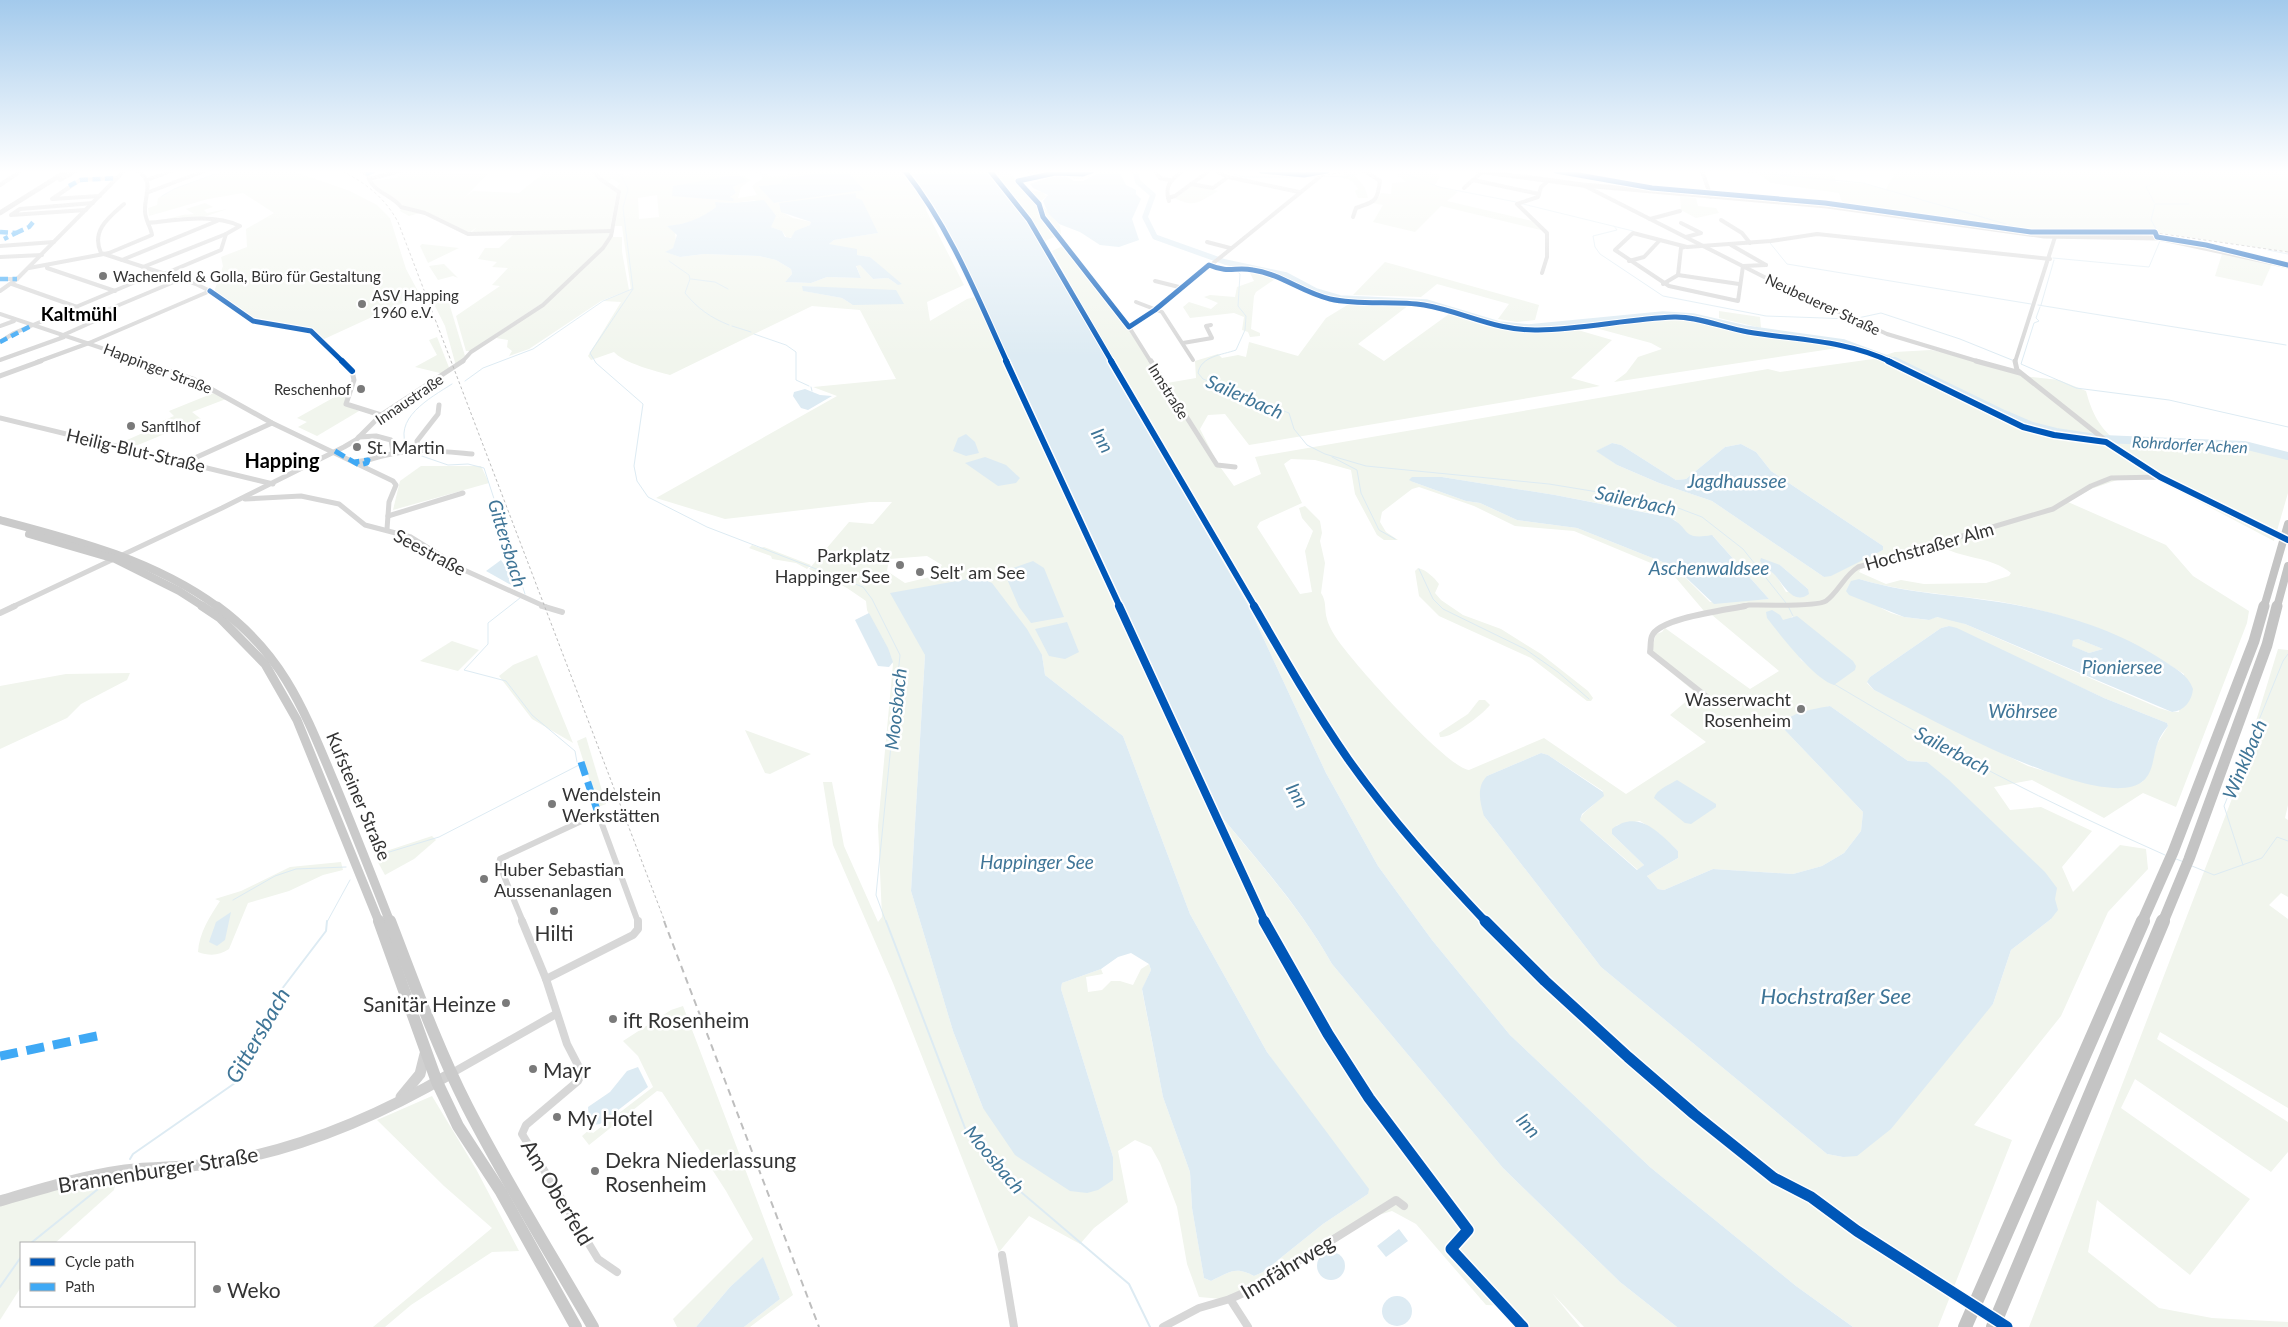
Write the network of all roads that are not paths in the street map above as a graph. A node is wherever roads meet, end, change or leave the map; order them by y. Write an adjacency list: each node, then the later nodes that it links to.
1 (63, 233): 18 (street)
2 (98, 233): 26 (street)
3 (151, 233): 26 (street)
4 (192, 233): 30 (street)
5 (466, 233): 6 (street)
6 (520, 233)
7 (612, 233): 68 (street, Innaustraße)
8 (1249, 233): 25 (street, Innstraße)
9 (1547, 233): 38 (street)
10 (1678, 233): 15 (street, Neubeuerer Straße)
11 (1702, 233): 15 (street)
12 (1742, 233): 20 (street)
13 (2020, 233): 16 (main road)
14 (226, 234): 35 (street); 37 (street)
15 (1686, 237): 24 (street, Neubeuerer Straße)
16 (2056, 237): 29 (street); 34 (main road)
17 (1660, 240): 23 (street); 31 (street); 31 (street)
18 (54, 242): 22 (street); 27 (street)
19 (1207, 242): 25 (street)
20 (1750, 243): 21 (street); 29 (street)
21 (1730, 244): 24 (street); 33 (street)
22 (0, 246)
23 (1684, 246): 24 (street); 39 (street)
24 (1702, 246): 33 (street, Neubeuerer Straße)
25 (1230, 248): 47 (street, Innstraße)
26 (102, 253): 30 (street); 32 (street)
27 (42, 254): 28 (street); 36 (street)
28 (0, 257)
29 (2050, 259): 65 (street)
30 (122, 260): 35 (street)
31 (1629, 261): 45 (street)
32 (47, 265): 36 (street); 49 (street)
33 (1743, 266): 46 (street); 65 (street, Neubeuerer Straße)
34 (2288, 266)
35 (143, 267): 37 (street)
36 (29, 268): 41 (street)
37 (162, 273): 42 (street); 49 (street)
38 (1542, 273)
39 (1678, 275): 45 (street); 46 (street)
40 (0, 279): 41 (street)
41 (16, 279): 44 (street)
42 (181, 279): 58 (street); 60 (street)
43 (1155, 281): 47 (street)
44 (12, 284): 48 (street); 51 (street)
45 (1663, 284): 46 (street)
46 (1739, 284)
47 (1183, 288): 52 (street, Innstraße)
48 (0, 291)
49 (114, 291): 51 (street)
50 (1136, 302): 52 (street)
51 (77, 307): 57 (street)
52 (1156, 310): 61 (street); 80 (street, Innstraße)
53 (0, 314): 54 (street, Happinger Straße)
54 (14, 321): 56 (street); 57 (street, Happinger Straße)
55 (1211, 325): 61 (street)
56 (0, 326)
57 (32, 326): 58 (street, Happinger Straße); 59 (street)
58 (62, 336): 60 (street, Happinger Straße); 62 (street)
59 (0, 342)
60 (89, 343): 66 (street); 70 (street, Happinger Straße)
61 (1183, 343): 63 (street)
62 (0, 360)
63 (1193, 360)
64 (352, 371): 68 (street)
65 (2020, 373): 81 (street)
66 (0, 376)
67 (439, 405): 72 (street)
68 (381, 415): 71 (street, Innaustraße)
69 (0, 418): 77 (street, Heilig-Blut-Straße)
70 (272, 423): 73 (street, Happinger Straße); 77 (street)
71 (359, 437): 73 (street, Innaustraße); 74 (street)
72 (418, 449): 74 (street); 75 (street)
73 (336, 452): 78 (street, Happinger Straße); 82 (street, Innaustraße)
74 (394, 452): 76 (street)
75 (472, 454)
76 (368, 460): 78 (street); 79 (street)
77 (186, 462): 82 (street, Heilig-Blut-Straße)
78 (355, 462): 79 (street, Happinger Straße)
79 (361, 465): 85 (street, Happinger Straße)
80 (1235, 467)
81 (2160, 477): 90 (street, bridge); 95 (street, Hochstraßer Alm)
82 (272, 484): 84 (street, Innaustraße)
83 (463, 493): 85 (street)
84 (240, 499): 89 (street, Seestraße); 91 (street, Innaustraße)
85 (388, 516): 89 (street)
86 (0, 520): 91 (main road, Kufsteiner Straße)
87 (2288, 524): 113 (highway)
88 (0, 525): 91 (main road, Kufsteiner Straße)
89 (387, 529): 93 (street, Seestraße)
90 (2288, 540)
91 (119, 557): 94 (street, Innaustraße); 98 (main road, Kufsteiner Straße); 99 (main road, Kufsteiner Straße)
92 (2288, 566): 107 (highway)
93 (562, 612)
94 (0, 613)
95 (1707, 697)
96 (545, 978): 96 (street, Am Oberfeld); 97 (street, Am Oberfeld)
97 (556, 1014): 99 (street); 105 (street, Am Oberfeld)
98 (426, 1047): 100 (main road, Kufsteiner Straße); 101 (main road)
99 (452, 1073): 100 (main road, Brannenburger Straße); 109 (main road, Kufsteiner Straße)
100 (437, 1082): 101 (main road, Brannenburger Straße); 108 (main road, Kufsteiner Straße)
101 (396, 1102): 102 (main road, Brannenburger Straße)
102 (0, 1201)
103 (1404, 1206): 106 (street, Innfährweg)
104 (1002, 1256): 110 (street)
105 (617, 1272)
106 (1230, 1299): 111 (street, Innfährweg); 112 (street)
107 (1995, 1322)
108 (576, 1327)
109 (592, 1327)
110 (1014, 1327)
111 (1163, 1327)
112 (1248, 1327)
113 (1965, 1327)

